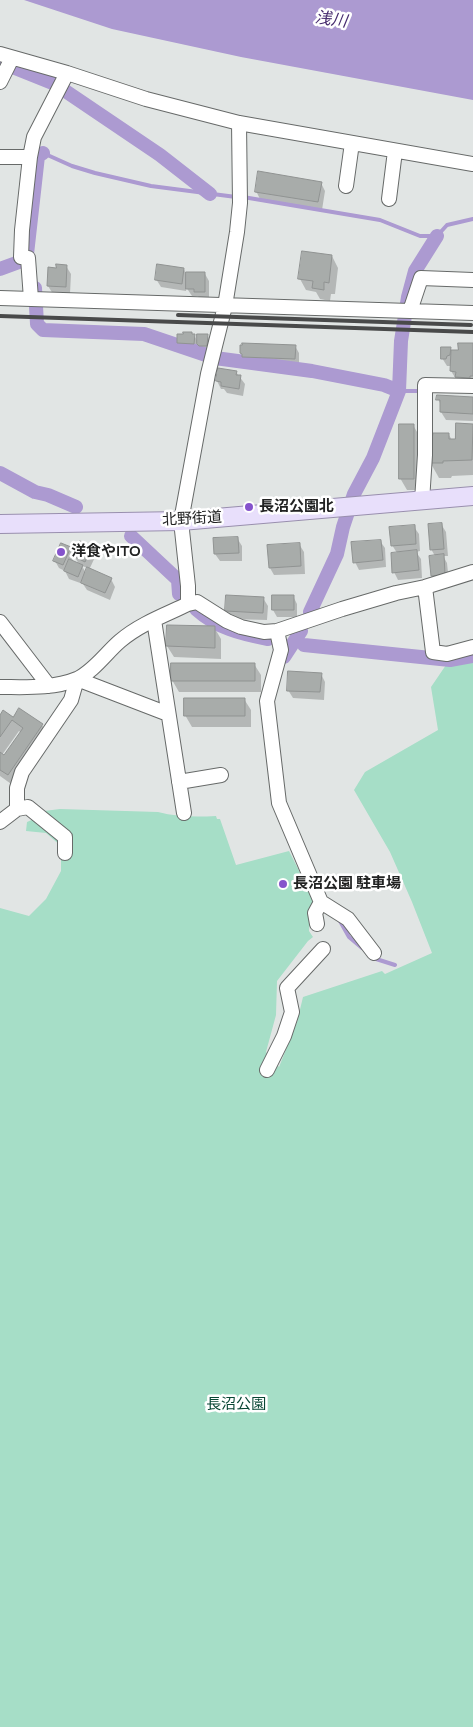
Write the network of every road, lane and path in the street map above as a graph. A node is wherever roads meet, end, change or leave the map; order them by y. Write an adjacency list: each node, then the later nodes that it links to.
1 (6, 56): 2 (street); 3 (street)
2 (67, 73): 4 (street); 8 (street)
3 (0, 82)
4 (239, 123): 5 (street); 15 (street)
5 (352, 143): 6 (street); 10 (street)
6 (395, 151): 9 (street); 11 (street)
7 (0, 157): 8 (street)
8 (30, 157): 14 (street)
9 (473, 164)
10 (346, 186)
11 (388, 199)
12 (473, 280): 16 (street)
13 (0, 298): 14 (street)
14 (31, 299): 15 (street)
15 (225, 306): 16 (street); 21 (street)
16 (410, 311): 17 (street)
17 (473, 313)
18 (473, 386): 20 (street)
19 (473, 496): 20 (main road, 北野街道)
20 (422, 501): 21 (main road, 北野街道)
21 (180, 521): 22 (main road, 北野街道); 25 (street)
22 (0, 524)
23 (473, 572): 24 (street)
24 (425, 588): 28 (street); 29 (street)
25 (188, 604): 26 (street); 28 (street)
26 (154, 620): 30 (street); 33 (street)
27 (0, 622): 31 (street)
28 (277, 631): 40 (street)
29 (473, 648)
30 (77, 679): 31 (street); 33 (street); 36 (street)
31 (49, 686): 32 (street)
32 (0, 687)
33 (168, 714): 35 (street)
34 (221, 775): 35 (street)
35 (179, 782): 37 (street)
36 (17, 809): 38 (street); 39 (street)
37 (184, 813)
38 (0, 822)
39 (65, 853)
40 (321, 902): 41 (street); 43 (street)
41 (317, 924)
42 (323, 949): 44 (street)
43 (374, 953)
44 (267, 1070)

